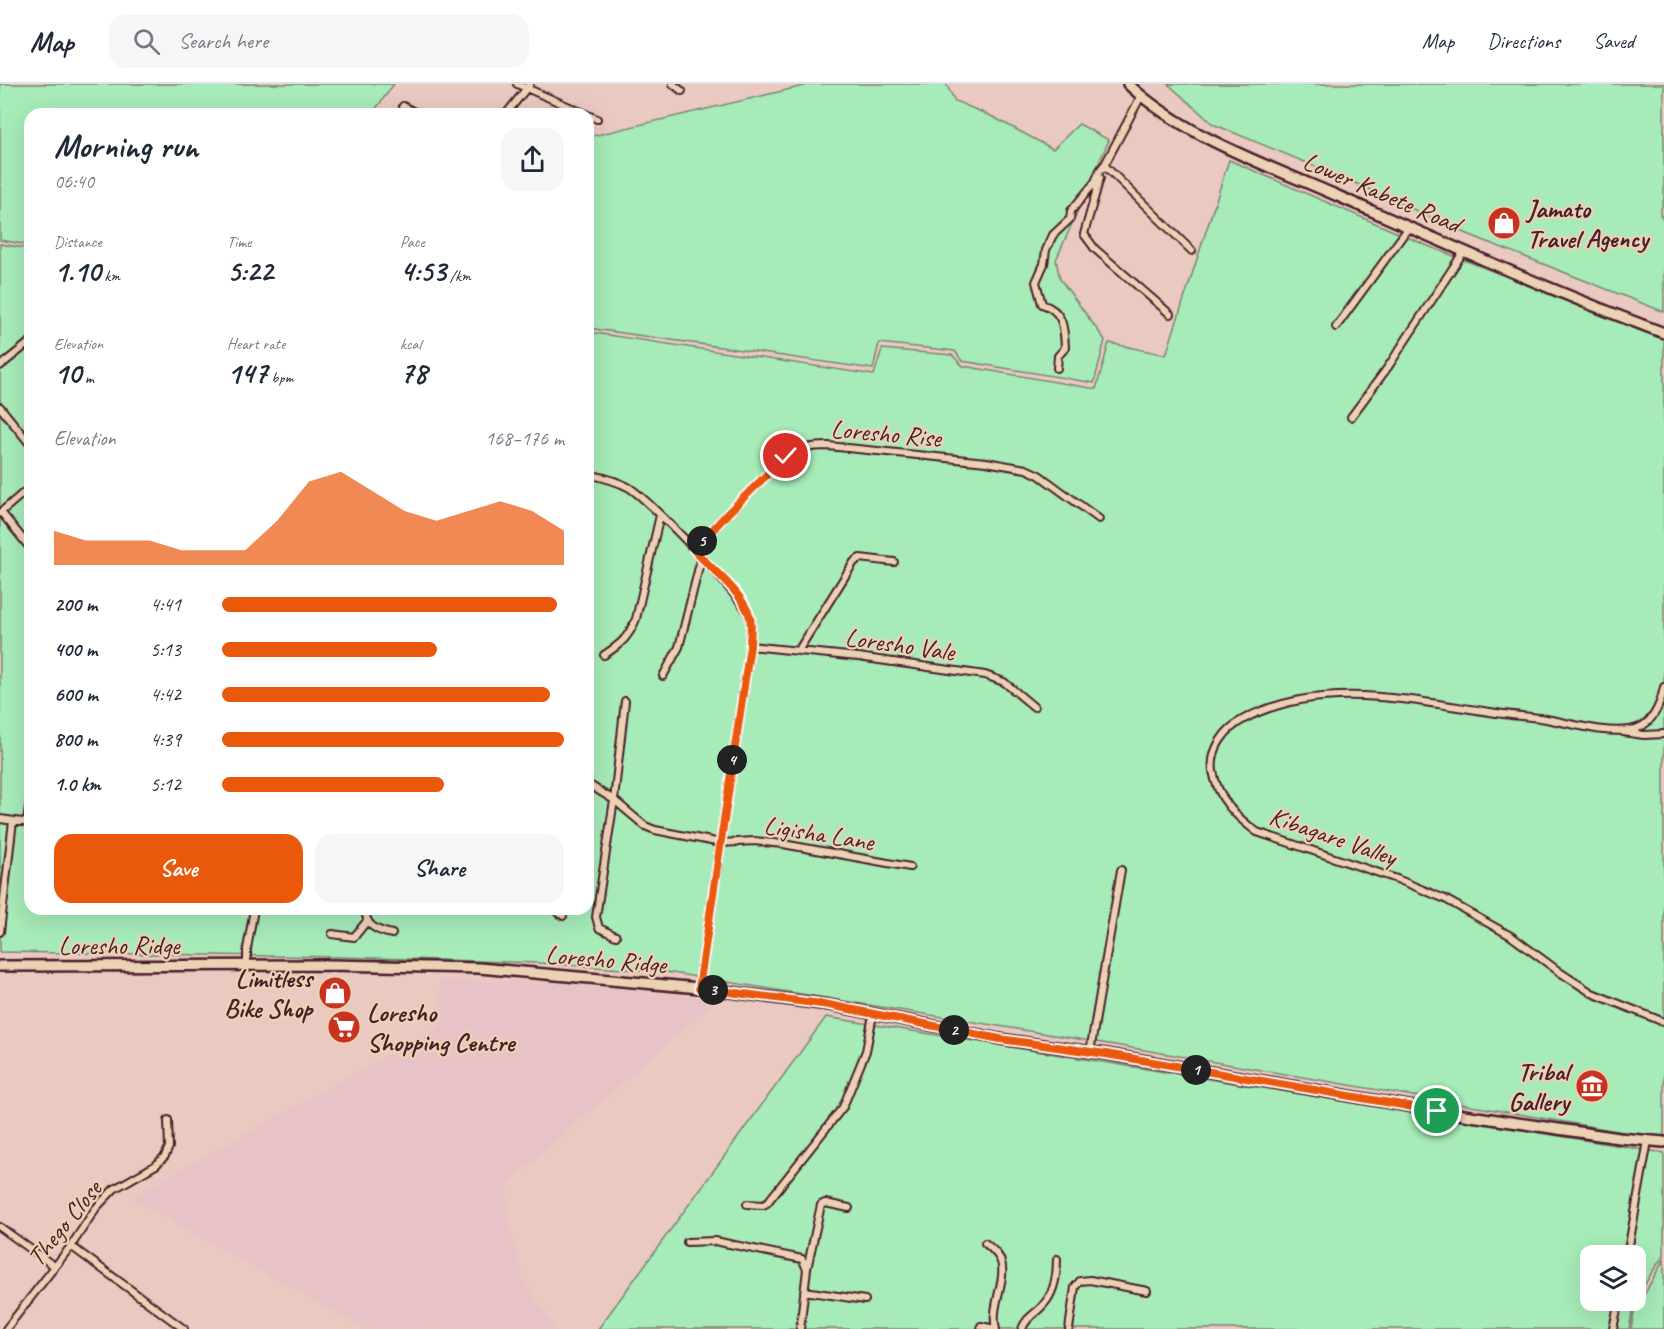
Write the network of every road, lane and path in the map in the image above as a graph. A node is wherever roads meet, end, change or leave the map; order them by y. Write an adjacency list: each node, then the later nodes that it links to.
1 (517, 84): 4 (street)
2 (673, 84): 5 (street)
3 (1128, 84): 6 (main road, Lower Kabete Road)
4 (529, 86): 9 (street); 10 (street)
5 (682, 91)
6 (1141, 96): 13 (street); 14 (main road, Lower Kabete Road)
7 (402, 106): 8 (street)
8 (406, 108)
9 (511, 108)
10 (575, 108)
11 (594, 118): 12 (street)
12 (597, 119)
13 (1104, 165): 15 (street); 17 (street); 22 (street)
14 (1409, 228): 16 (main road, Lower Kabete Road); 18 (street)
15 (1192, 250)
16 (1464, 250): 19 (main road, Lower Kabete Road); 24 (street)
17 (1170, 314)
18 (1336, 327)
19 (1664, 333)
20 (24, 347): 21 (street)
21 (0, 366)
22 (1057, 368)
23 (0, 407): 25 (street)
24 (1351, 417)
25 (24, 437)
26 (594, 476): 29 (street)
27 (24, 492): 28 (street)
28 (0, 513): 31 (street)
29 (660, 515): 32 (street); 37 (street)
30 (1099, 519): 32 (street, Loresho Rise)
31 (24, 541)
32 (694, 550): 33 (street)
33 (702, 559): 35 (street); 38 (street)
34 (894, 562): 36 (street)
35 (750, 646): 36 (street, Loresho Vale); 49 (street)
36 (798, 651): 41 (street, Loresho Vale)
37 (604, 655)
38 (663, 676)
39 (1664, 687): 42 (street, Kibagare Valley)
40 (626, 701): 45 (street)
41 (1034, 707)
42 (1617, 731): 43 (street); 63 (street, Kibagare Valley)
43 (1664, 734)
44 (594, 788): 45 (street, Ligisha Lane)
45 (614, 800): 49 (street, Ligisha Lane); 58 (street)
46 (0, 819): 47 (street)
47 (13, 821): 48 (street); 55 (street)
48 (24, 822)
49 (721, 843): 50 (street, Ligisha Lane); 61 (street)
50 (910, 867)
51 (1121, 870): 64 (street)
52 (253, 915): 59 (street)
53 (366, 915): 54 (street)
54 (367, 921): 56 (street); 57 (street)
55 (0, 932)
56 (332, 934)
57 (392, 934)
58 (616, 936)
59 (247, 965): 60 (main road, Loresho Ridge); 61 (main road, Loresho Ridge)
60 (0, 966)
61 (699, 988): 62 (main road, Loresho Ridge)
62 (873, 1015): 64 (main road, Loresho Ridge); 68 (street)
63 (1664, 1022)
64 (1090, 1052): 66 (main road, Loresho Ridge)
65 (168, 1120): 74 (street, Thego Close)
66 (1648, 1141): 67 (main road, Loresho Ridge); 73 (street)
67 (1664, 1142)
68 (747, 1204)
69 (849, 1208): 77 (street)
70 (0, 1227): 76 (street)
71 (687, 1242): 77 (street)
72 (985, 1243): 86 (street)
73 (1629, 1245)
74 (71, 1246): 76 (street, Thego Close); 84 (street)
75 (1058, 1259): 87 (street)
76 (54, 1266): 83 (street, Thego Close)
77 (807, 1269): 79 (street)
78 (1147, 1290): 88 (street)
79 (804, 1291): 80 (street); 85 (street)
80 (865, 1300)
81 (1616, 1311): 89 (street)
82 (981, 1326): 86 (street)
83 (6, 1329)
84 (184, 1329)
85 (801, 1329)
86 (995, 1329)
87 (1022, 1329)
88 (1069, 1329)
89 (1613, 1329)

